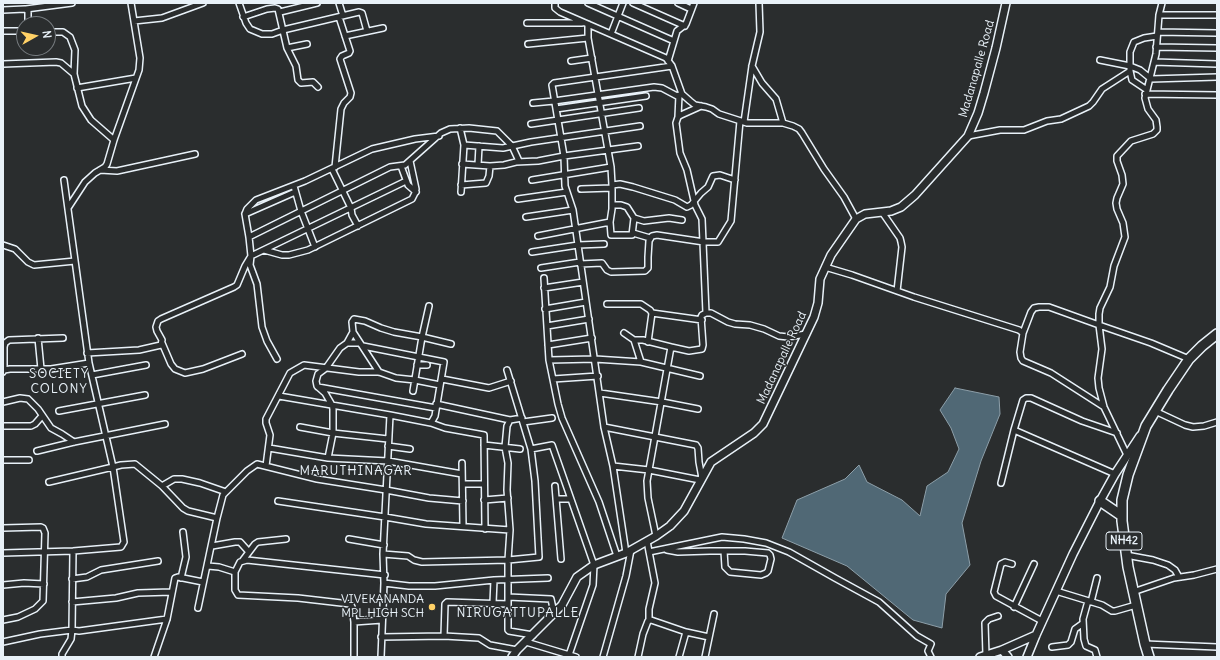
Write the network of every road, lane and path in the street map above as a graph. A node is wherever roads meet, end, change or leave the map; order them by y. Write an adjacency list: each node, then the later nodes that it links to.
1 (72, 3): 17 (street)
2 (131, 3): 27 (street)
3 (203, 3): 27 (street)
4 (239, 3): 26 (street)
5 (317, 3): 16 (street)
6 (340, 3): 24 (street)
7 (555, 3): 29 (street)
8 (588, 3): 25 (street)
9 (623, 3): 25 (street)
10 (633, 3): 30 (street)
11 (678, 3): 18 (street)
12 (694, 3): 18 (street)
13 (759, 3): 56 (street)
14 (1006, 3): 87 (main road, Madanapalle Road)
15 (1162, 3): 21 (street)
16 (303, 5): 20 (street)
17 (26, 9): 19 (street); 23 (street)
18 (691, 9): 30 (street)
19 (3, 10)
20 (280, 12): 26 (street); 32 (street)
21 (1159, 15): 22 (street); 39 (street)
22 (1217, 15)
23 (28, 16)
24 (341, 16): 32 (street); 35 (street); 40 (street)
25 (618, 16): 38 (street); 42 (street)
26 (243, 17): 32 (street)
27 (134, 21): 61 (street)
28 (527, 23): 29 (street)
29 (586, 23): 38 (street); 41 (street)
30 (685, 26): 42 (street)
31 (383, 28): 35 (street)
32 (283, 30): 46 (street)
33 (3, 31): 34 (street)
34 (16, 31)
35 (368, 31): 40 (street)
36 (56, 32): 58 (street)
37 (1217, 33): 39 (street)
38 (611, 34): 51 (street)
39 (1157, 34): 45 (street); 57 (street)
40 (345, 36): 104 (street)
41 (588, 38): 44 (street); 48 (street)
42 (674, 41): 51 (street)
43 (306, 44): 46 (street)
44 (528, 44)
45 (1156, 47): 47 (street); 52 (street)
46 (288, 48): 64 (street)
47 (1217, 48)
48 (592, 58): 50 (street); 59 (street)
49 (1100, 60): 57 (street)
50 (571, 61)
51 (668, 61): 55 (street)
52 (1154, 62): 54 (street); 62 (street)
53 (3, 64): 58 (street)
54 (1217, 64)
55 (672, 66): 59 (street); 63 (street)
56 (752, 66): 80 (street); 81 (street)
57 (1130, 68): 62 (street); 66 (street); 87 (street)
58 (74, 74): 65 (street)
59 (596, 76): 67 (street); 71 (street)
60 (1217, 77): 62 (street)
61 (136, 78): 65 (street); 89 (street)
62 (1151, 79): 66 (street)
63 (678, 84): 70 (street); 74 (street)
64 (318, 87)
65 (77, 88): 89 (street)
66 (1146, 92): 69 (street); 165 (street)
67 (599, 94): 70 (street); 71 (street); 73 (street)
68 (646, 96): 73 (street)
69 (1217, 96)
70 (678, 97): 78 (street)
71 (554, 101): 72 (street); 76 (street)
72 (532, 103)
73 (600, 103): 76 (street); 77 (street)
74 (701, 106): 78 (street); 80 (street)
75 (639, 108): 77 (street)
76 (556, 109): 79 (street)
77 (602, 113): 79 (street); 85 (street)
78 (678, 117): 120 (street)
79 (558, 120): 82 (street); 88 (street)
80 (742, 122): 81 (street); 109 (street)
81 (783, 123): 130 (street)
82 (531, 124)
83 (640, 126): 85 (street)
84 (460, 128): 86 (street); 90 (street); 92 (street)
85 (605, 131): 88 (street); 94 (street)
86 (439, 136): 97 (street); 104 (street)
87 (968, 136): 126 (main road, Madanapalle Road)
88 (561, 138): 92 (street); 96 (street)
89 (114, 140): 105 (street)
90 (464, 145): 91 (street); 99 (street)
91 (479, 146): 92 (street); 100 (street)
92 (512, 146): 98 (street)
93 (638, 146): 94 (street)
94 (608, 149): 96 (street); 103 (street)
95 (195, 154): 105 (street)
96 (564, 156): 98 (street); 106 (street)
97 (410, 161): 101 (street); 116 (street)
98 (519, 161): 102 (street)
99 (462, 164): 100 (street); 111 (street)
100 (478, 165): 102 (street)
101 (401, 166): 110 (street); 115 (street)
102 (490, 166): 111 (street)
103 (611, 167): 106 (street); 112 (street)
104 (333, 168): 113 (street); 115 (street)
105 (100, 170): 122 (street)
106 (565, 174): 108 (street); 118 (street)
107 (64, 180): 122 (street)
108 (532, 180)
109 (735, 180): 120 (street); 140 (street)
110 (406, 181): 116 (street); 123 (street)
111 (461, 184): 117 (street)
112 (612, 186): 114 (street); 120 (street); 121 (street)
113 (294, 189): 125 (street); 127 (street); 127 (street)
114 (581, 189)
115 (343, 191): 123 (street); 125 (street)
116 (416, 192): 133 (street)
117 (461, 192)
118 (567, 192): 119 (street); 124 (street)
119 (518, 199)
120 (694, 201): 140 (street)
121 (612, 205): 129 (street); 132 (street)
122 (68, 208): 148 (street)
123 (351, 208): 133 (street); 134 (street)
124 (573, 210): 128 (street); 135 (street)
125 (301, 211): 134 (street); 138 (street)
126 (882, 212): 130 (main road, Madanapalle Road); 155 (street)
127 (245, 214): 138 (street)
128 (526, 217)
129 (634, 218): 131 (street); 136 (street)
130 (856, 219): 150 (main road, Madanapalle Road)
131 (682, 220)
132 (610, 222): 135 (street); 136 (street)
133 (358, 226): 144 (street)
134 (308, 228): 144 (street); 145 (street)
135 (576, 229): 137 (street); 143 (street)
136 (633, 233): 139 (street)
137 (538, 236)
138 (249, 237): 147 (street)
139 (650, 238): 140 (street); 149 (street)
140 (704, 242): 161 (street)
141 (604, 244): 143 (street)
142 (3, 245): 148 (street)
143 (578, 245): 146 (street); 149 (street)
144 (316, 247): 145 (street)
145 (264, 250): 147 (street)
146 (532, 252)
147 (251, 256): 177 (street); 186 (street)
148 (75, 261): 183 (street)
149 (580, 263): 151 (street); 153 (street)
150 (825, 267): 155 (street); 169 (main road, Madanapalle Road)
151 (541, 268)
152 (544, 278): 154 (street)
153 (583, 282): 154 (street); 156 (street)
154 (544, 288): 159 (street)
155 (897, 291): 168 (street)
156 (586, 302): 159 (street); 162 (street)
157 (607, 304): 160 (street)
158 (429, 306): 171 (street)
159 (545, 309): 164 (street)
160 (652, 313): 163 (street); 176 (street)
161 (706, 313): 163 (street); 169 (street)
162 (589, 319): 164 (street); 174 (street)
163 (702, 320): 182 (street)
164 (547, 326): 181 (street)
165 (1099, 326): 168 (street); 188 (street); 219 (street)
166 (353, 332): 171 (street); 178 (street); 179 (street)
167 (624, 333): 175 (street)
168 (1023, 333): 219 (street)
169 (806, 334): 262 (main road, Madanapalle Road)
170 (1217, 334): 188 (highway, NH42)
171 (422, 337): 180 (street); 185 (street)
172 (38, 338): 173 (street); 197 (street); 199 (street)
173 (63, 338)
174 (592, 338): 181 (street); 187 (street)
175 (634, 340): 176 (street); 190 (street)
176 (648, 342): 182 (street)
177 (162, 343): 183 (street); 184 (street)
178 (347, 343): 179 (street); 195 (street)
179 (362, 344): 185 (street); 200 (street)
180 (451, 344)
181 (548, 345): 189 (street)
182 (671, 347): 196 (street)
183 (88, 353): 191 (street)
184 (242, 354)
185 (418, 356): 193 (street); 204 (street)
186 (277, 359)
187 (595, 359): 189 (street); 190 (street); 202 (street)
188 (1189, 359): 221 (highway, NH42)
189 (549, 360): 205 (street)
190 (641, 362): 196 (street)
191 (89, 363): 197 (street); 201 (street)
192 (146, 365): 201 (street)
193 (417, 365): 194 (street); 206 (street)
194 (427, 366)
195 (326, 368): 200 (street); 209 (street); 213 (street)
196 (668, 368): 203 (street); 215 (street)
197 (41, 369): 199 (street)
198 (507, 370): 207 (street)
199 (4, 371)
200 (379, 372): 206 (street)
201 (92, 375): 216 (street)
202 (598, 376): 205 (street); 211 (street)
203 (700, 376)
204 (442, 379): 207 (street); 208 (street)
205 (553, 379): 301 (street)
206 (415, 380): 208 (street); 210 (street)
207 (511, 381): 227 (street)
208 (440, 385): 218 (street)
209 (317, 386): 217 (street); 218 (street)
210 (413, 391)
211 (600, 393): 215 (street); 234 (street)
212 (145, 395): 216 (street)
213 (279, 396): 217 (street); 245 (street)
214 (3, 402): 224 (street)
215 (662, 402): 220 (street); 239 (street)
216 (98, 403): 222 (street); 238 (street)
217 (332, 405): 223 (street); 236 (street)
218 (436, 406): 226 (street); 229 (street)
219 (1104, 407): 237 (street)
220 (698, 409)
221 (1155, 411): 228 (street); 232 (highway, NH42)
222 (59, 412)
223 (390, 415): 229 (street); 240 (street)
224 (42, 416): 231 (street); 241 (street)
225 (552, 418): 227 (street)
226 (510, 420): 227 (street); 244 (street)
227 (523, 420): 248 (street)
228 (1217, 422)
229 (431, 423): 242 (street)
230 (165, 424): 238 (street)
231 (3, 426)
232 (1146, 426): 250 (main road); 278 (highway, NH42)
233 (300, 427): 236 (street)
234 (604, 427): 239 (street); 257 (street)
235 (1014, 430): 237 (street); 261 (street); 264 (street)
236 (333, 433): 240 (street); 251 (street)
237 (1117, 433): 250 (street)
238 (106, 435): 241 (street); 258 (street)
239 (654, 436): 259 (street); 262 (street)
240 (388, 439): 243 (street)
241 (74, 442): 249 (street)
242 (484, 445): 244 (street); 266 (street)
243 (388, 446): 246 (street); 254 (street)
244 (505, 447): 247 (street); 271 (street)
245 (269, 448): 251 (street); 256 (street)
246 (410, 449)
247 (520, 449)
248 (531, 449): 273 (street); 305 (street)
249 (37, 451)
250 (1127, 455): 261 (main road)
251 (328, 458): 254 (street)
252 (3, 460): 253 (street)
253 (29, 460)
254 (388, 461): 260 (street); 269 (street)
255 (462, 463): 260 (street)
256 (266, 466): 269 (street); 270 (street)
257 (613, 466): 259 (street); 297 (street)
258 (113, 467): 263 (street); 267 (street); 293 (street)
259 (649, 470): 262 (street); 286 (street)
260 (462, 474): 265 (street)
261 (1115, 474): 276 (main road)
262 (701, 479): 286 (main road, Madanapalle Road)
263 (49, 482)
264 (1001, 483)
265 (463, 484): 266 (street); 277 (street)
266 (484, 484): 274 (street)
267 (162, 486): 270 (street); 280 (street)
268 (555, 486): 272 (street)
269 (386, 490): 277 (street); 279 (street)
270 (226, 492): 280 (street)
271 (508, 498): 274 (street); 284 (street)
272 (556, 499): 273 (street); 303 (street)
273 (570, 499): 309 (street)
274 (484, 500): 283 (street)
275 (278, 501): 279 (street)
276 (1100, 501): 278 (highway); 325 (main road)
277 (463, 502): 281 (street)
278 (1122, 516): 302 (highway, NH42)
279 (385, 517): 281 (street); 290 (street)
280 (217, 518): 291 (street)
281 (463, 526): 283 (street)
282 (3, 528): 295 (street)
283 (485, 529): 284 (street)
284 (510, 530): 305 (street)
285 (183, 532): 315 (street)
286 (656, 536): 289 (main road, Madanapalle Road)
287 (286, 539): 296 (street)
288 (349, 540): 290 (street)
289 (647, 541): 297 (main road, Madanapalle Road); 298 (street)
290 (384, 545): 300 (street)
291 (212, 546): 296 (street); 310 (street)
292 (664, 550): 294 (street); 298 (street); 372 (street)
293 (73, 551): 295 (street); 318 (street)
294 (724, 551): 294 (street)
295 (45, 552): 299 (street); 323 (street)
296 (249, 552): 304 (street)
297 (629, 552): 301 (main road, Madanapalle Road); 368 (street)
298 (649, 552): 342 (street)
299 (3, 553)
300 (383, 554): 305 (street); 313 (street)
301 (617, 556): 309 (main road, Madanapalle Road)
302 (1126, 556): 314 (street); 327 (highway, NH42)
303 (561, 559)
304 (243, 560): 312 (street); 313 (street)
305 (508, 560): 319 (street)
306 (158, 561): 318 (street)
307 (1012, 564): 334 (street)
308 (1034, 564): 334 (street)
309 (594, 565): 336 (main road, Madanapalle Road); 360 (street)
310 (208, 566): 312 (street); 321 (street)
311 (1217, 569): 314 (street)
312 (235, 572): 344 (street)
313 (385, 575): 322 (street)
314 (1180, 576): 327 (street)
315 (181, 578): 321 (street); 326 (street)
316 (548, 578): 319 (street)
317 (1097, 578): 329 (street)
318 (72, 579): 330 (street)
319 (508, 579): 320 (street); 328 (street)
320 (494, 580): 322 (street); 331 (street)
321 (203, 582): 335 (street)
322 (384, 583): 341 (street)
323 (44, 584): 324 (street); 340 (street)
324 (3, 585)
325 (1056, 591): 329 (street); 343 (main road)
326 (171, 592): 330 (street); 339 (street)
327 (1133, 592): 333 (highway, NH42)
328 (508, 597): 332 (street); 336 (street)
329 (1090, 601): 333 (street); 345 (street)
330 (72, 602): 346 (street)
331 (494, 603): 332 (street); 350 (street)
332 (508, 604): 348 (street)
333 (1136, 605): 355 (highway, NH42)
334 (1014, 607): 343 (street)
335 (198, 608)
336 (554, 613): 348 (main road, Madanapalle Road)
337 (714, 614): 352 (street)
338 (998, 616): 361 (street)
339 (166, 619): 346 (street); 363 (street)
340 (3, 620)
341 (382, 620): 344 (street); 351 (street)
342 (649, 620): 347 (street); 369 (street)
343 (1042, 621): 349 (main road)
344 (354, 622): 364 (street)
345 (1082, 624): 356 (street); 375 (street)
346 (72, 630): 353 (street); 362 (street)
347 (686, 632): 352 (street); 370 (street)
348 (533, 635): 354 (main road, Madanapalle Road)
349 (1036, 635): 359 (main road); 374 (main road)
350 (444, 636): 351 (street); 358 (street)
351 (381, 637): 365 (street)
352 (709, 637): 371 (street)
353 (3, 642)
354 (526, 642): 358 (main road, Madanapalle Road); 360 (street)
355 (1145, 644): 357 (street); 376 (highway, NH42)
356 (1052, 647)
357 (1217, 647)
358 (517, 650): 366 (main road, Madanapalle Road)
359 (1002, 650): 361 (main road); 373 (main road)
360 (569, 655): 367 (street)
361 (983, 656)
362 (62, 657)
363 (154, 657)
364 (354, 657)
365 (381, 657)
366 (512, 657)
367 (576, 657)
368 (603, 657)
369 (638, 657)
370 (679, 657)
371 (705, 657)
372 (931, 657)
373 (1008, 657)
374 (1027, 657)
375 (1097, 657)
376 (1149, 657)

